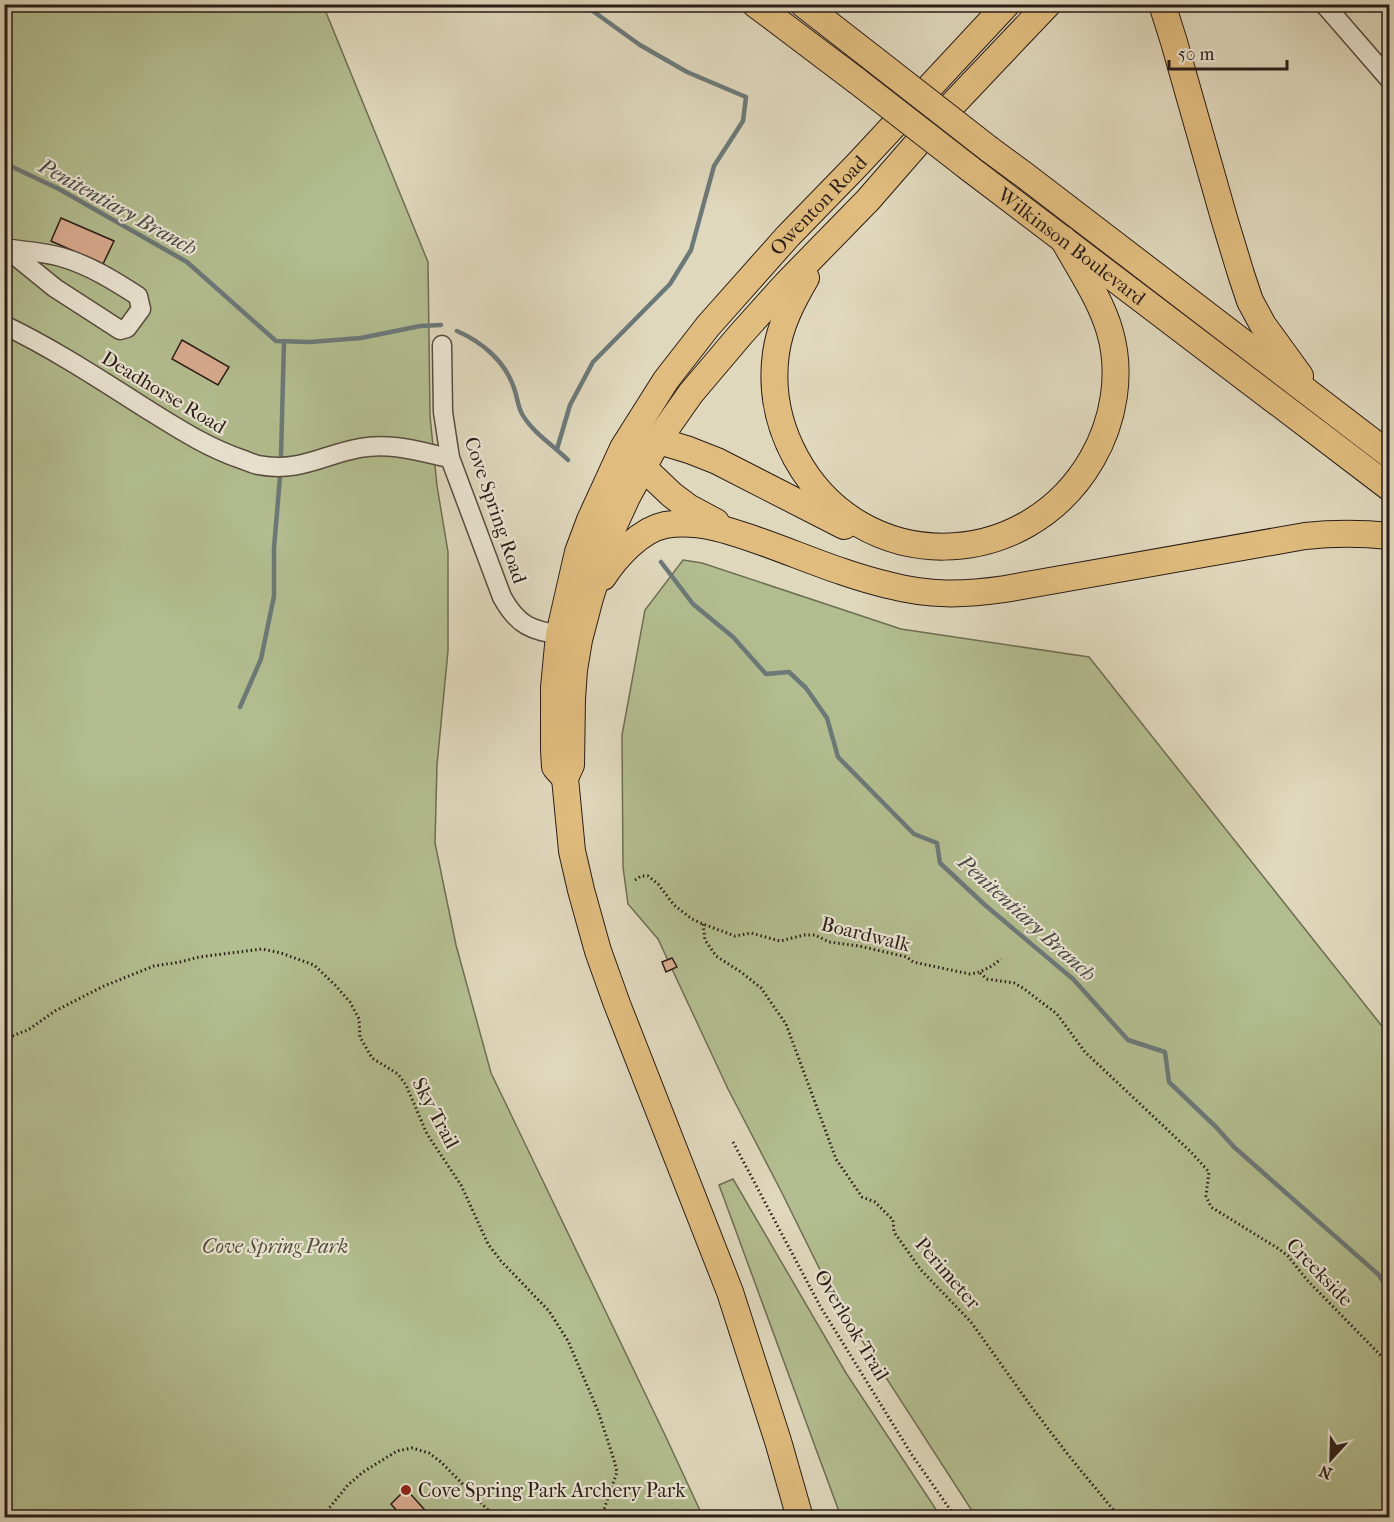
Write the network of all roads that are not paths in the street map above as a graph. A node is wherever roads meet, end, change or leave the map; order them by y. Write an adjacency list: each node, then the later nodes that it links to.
1 (755, 4): 8 (highway, Wilkinson Boulevard, bridge)
2 (803, 4): 13 (highway, Wilkinson Boulevard, bridge)
3 (1007, 4): 14 (highway, Owenton Road)
4 (1048, 4): 9 (highway)
5 (1324, 4): 7 (street)
6 (1164, 9): 13 (highway)
7 (1389, 80)
8 (1063, 239): 19 (highway, Wilkinson Boulevard); 22 (highway)
9 (824, 245): 15 (highway); 22 (highway)
10 (6, 248): 10 (street)
11 (4, 325): 17 (street, Deadhorse Road)
12 (442, 345): 17 (street, Cove Spring Road)
13 (1316, 398): 16 (highway, Wilkinson Boulevard)
14 (628, 440): 15 (highway); 18 (highway); 24 (highway, Owenton Road)
15 (658, 440): 18 (highway); 22 (highway)
16 (1389, 455)
17 (450, 458): 24 (street, Cove Spring Road)
18 (643, 468): 20 (highway); 23 (highway)
19 (1389, 488)
20 (742, 535): 21 (highway); 23 (highway)
21 (1389, 536)
22 (931, 547)
23 (590, 598): 24 (highway)
24 (569, 638): 25 (highway)
25 (800, 1518)

